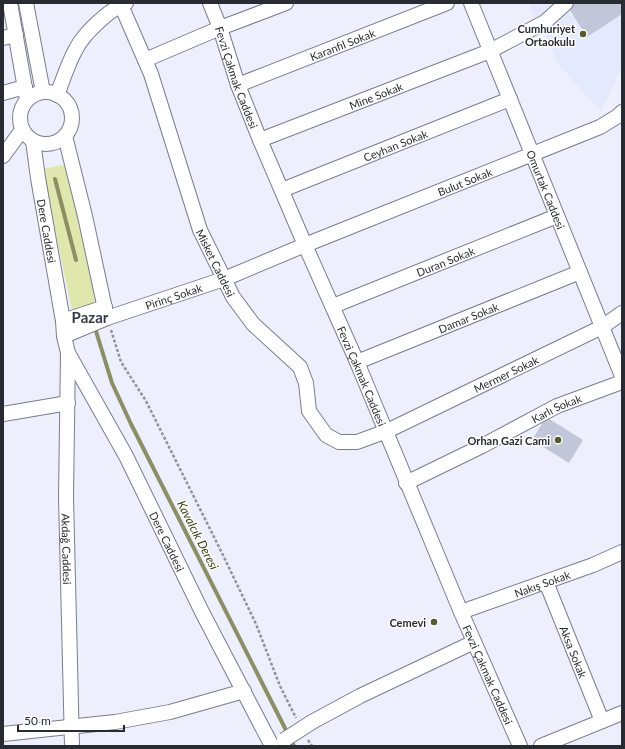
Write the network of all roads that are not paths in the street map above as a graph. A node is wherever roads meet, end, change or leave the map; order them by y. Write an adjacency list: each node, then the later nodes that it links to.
1 (10, 3): 10 (street)
2 (26, 3): 14 (street)
3 (210, 3): 9 (street, Fevzi Çakmak Caddesi)
4 (286, 3): 9 (street)
5 (447, 3): 13 (street, Karanfil Sokak)
6 (471, 3): 11 (street, Omurtak Caddesi)
7 (566, 3): 11 (street)
8 (123, 4): 12 (street, Misket Caddesi); 17 (street)
9 (220, 28): 12 (street); 13 (street, Fevzi Çakmak Caddesi)
10 (9, 36): 16 (street)
11 (490, 51): 18 (street, Omurtak Caddesi); 22 (street, Mine Sokak)
12 (145, 60): 30 (street, Misket Caddesi)
13 (238, 85): 22 (street, Fevzi Çakmak Caddesi)
14 (43, 92): 16 (street); 17 (street)
15 (3, 93): 16 (street)
16 (26, 94): 20 (street)
17 (57, 95): 21 (street)
18 (510, 99): 24 (street, Omurtak Caddesi); 26 (street, Ceyhan Sokak)
19 (622, 112): 24 (street, Bulut Sokak)
20 (22, 130): 23 (street); 25 (street)
21 (65, 136): 23 (street); 32 (street)
22 (260, 140): 26 (street, Fevzi Çakmak Caddesi)
23 (32, 141): 34 (street, Dere Caddesi)
24 (532, 155): 27 (street, Omurtak Caddesi); 28 (street, Bulut Sokak)
25 (3, 156)
26 (282, 190): 28 (street, Fevzi Çakmak Caddesi)
27 (557, 216): 29 (street, Omurtak Caddesi); 31 (street, Duran Sokak)
28 (305, 245): 30 (street, Pirinç Sokak); 31 (street, Fevzi Çakmak Caddesi)
29 (580, 272): 35 (street, Omurtak Caddesi); 38 (street, Damar Sokak)
30 (224, 280): 32 (street, Pirinç Sokak); 43 (street, Misket Caddesi)
31 (332, 306): 38 (street, Fevzi Çakmak Caddesi)
32 (106, 312): 34 (street); 36 (street)
33 (622, 313): 35 (street, Mermer Sokak)
34 (64, 321): 36 (street, Dere Caddesi)
35 (602, 327): 39 (street, Omurtak Caddesi); 43 (street, Mermer Sokak)
36 (64, 336): 37 (street, Dere Caddesi)
37 (68, 352): 41 (street, Akdağ Caddesi); 49 (street, Dere Caddesi)
38 (357, 362): 43 (street, Fevzi Çakmak Caddesi)
39 (622, 376)
40 (622, 382): 44 (street, Karlı Sokak)
41 (68, 403): 42 (street); 52 (street, Akdağ Caddesi)
42 (3, 414)
43 (387, 432): 44 (street, Fevzi Çakmak Caddesi)
44 (406, 483): 47 (street, Fevzi Çakmak Caddesi)
45 (622, 552): 46 (street, Nakış Sokak)
46 (546, 582): 47 (street, Nakış Sokak); 51 (street, Aksa Sokak)
47 (461, 612): 48 (street, Fevzi Çakmak Caddesi)
48 (474, 642): 54 (street, bridge); 56 (street, Fevzi Çakmak Caddesi)
49 (244, 691): 52 (street); 54 (street, Dere Caddesi)
50 (622, 713): 51 (street)
51 (602, 721): 57 (street)
52 (72, 727): 53 (street); 55 (street, Akdağ Caddesi)
53 (3, 734)
54 (276, 744)
55 (72, 746)
56 (520, 746)
57 (542, 746)

